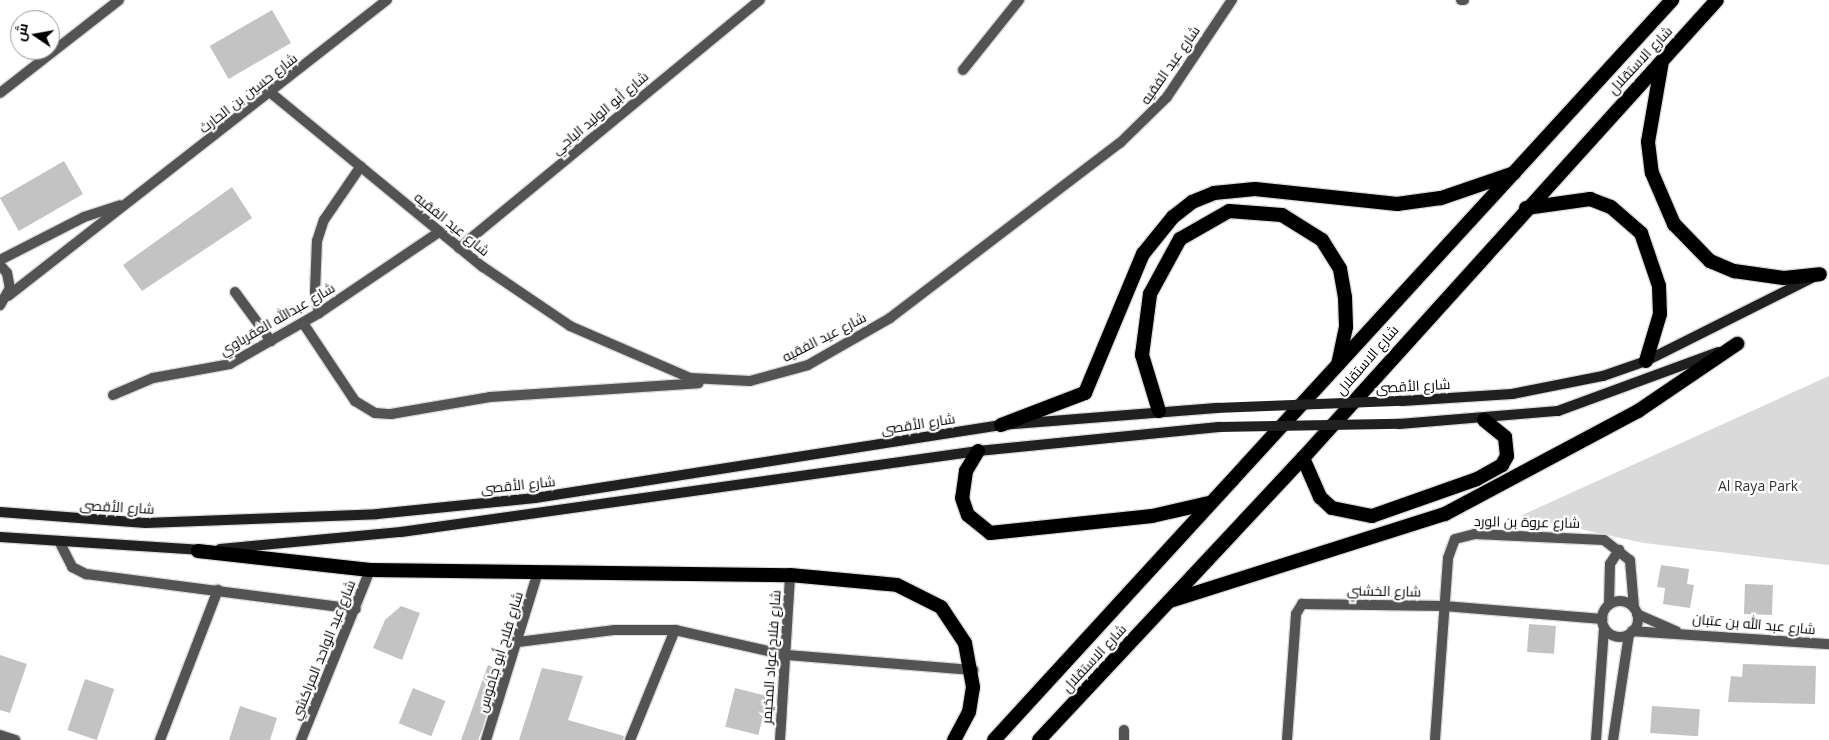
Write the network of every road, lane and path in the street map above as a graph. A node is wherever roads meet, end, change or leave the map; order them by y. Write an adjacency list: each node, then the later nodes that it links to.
1 (119, 0): 11 (street)
2 (387, 0): 10 (street, شارع حسين بن الحارث)
3 (760, 0): 17 (street, شارع أبو الوليد الباجي)
4 (1019, 0): 9 (street)
5 (1232, 0): 30 (street, شارع عيد الفقيه)
6 (1672, 0): 13 (highway, شارع الاستقلال)
7 (1717, 0): 8 (highway, شارع الاستقلال)
8 (1662, 59): 15 (highway, شارع الاستقلال); 20 (highway)
9 (963, 70)
10 (271, 92): 12 (street, شارع عيد الفقيه); 14 (street, شارع حسين بن الحارث)
11 (0, 93)
12 (361, 166): 16 (street, شارع عيد الفقيه); 24 (street)
13 (1517, 172): 29 (highway, شارع الاستقلال); 34 (highway)
14 (124, 204): 18 (street, شارع حسين بن الحارث); 22 (street, شارع حسين بن الحارث)
15 (1526, 208): 28 (highway); 36 (highway, شارع الاستقلال)
16 (439, 232): 17 (street, شارع عيد الفقيه); 24 (street, شارع عبدالله العقرباوي)
17 (459, 248): 30 (street, شارع عيد الفقيه)
18 (0, 260)
19 (0, 265): 22 (street)
20 (1820, 274): 28 (main road, شارع الأقصى)
21 (235, 292): 26 (street)
22 (8, 296): 23 (street, شارع حسين بن الحارث)
23 (0, 305)
24 (319, 313): 25 (street, شارع عبدالله العقرباوي)
25 (304, 323): 26 (street, شارع عبدالله العقرباوي); 30 (street)
26 (272, 341): 31 (street, شارع عبدالله العقرباوي)
27 (1737, 344): 33 (main road); 47 (highway)
28 (1646, 361): 32 (main road, شارع الأقصى, bridge)
29 (1338, 365): 32 (highway); 37 (highway, شارع الاستقلال)
30 (720, 383)
31 (113, 395)
32 (1159, 411): 34 (main road, شارع الأقصى)
33 (1484, 420): 35 (main road, bridge); 36 (highway)
34 (1000, 425): 38 (main road, شارع الأقصى)
35 (978, 451): 37 (highway); 42 (main road)
36 (1303, 458): 47 (highway, شارع الاستقلال)
37 (1209, 504): 68 (highway, شارع الاستقلال)
38 (2, 511)
39 (0, 537): 40 (main road)
40 (61, 545): 42 (main road); 46 (street)
41 (1619, 550): 48 (street); 49 (street, شارع عروة بن الورد); 51 (street)
42 (198, 551): 43 (highway)
43 (370, 570): 44 (highway); 50 (street, شارع عبد الواحد المراكشي)
44 (538, 572): 45 (highway); 56 (street, شارع فلاح أبو جاموس)
45 (790, 575): 58 (street, شارع فلاح عواد المخيمر); 59 (highway)
46 (218, 590): 50 (street); 62 (street)
47 (1170, 602): 69 (highway, شارع الاستقلال)
48 (1610, 604): 51 (street); 52 (street)
49 (1444, 606): 52 (street, شارع الخشني); 70 (street, شارع الخشني); 71 (street, شارع عروة بن الورد)
50 (356, 609): 63 (street, شارع عبد الواحد المراكشي)
51 (1636, 611): 54 (street, شارع عبد الله بن عتبان); 55 (street)
52 (1603, 623): 55 (street); 72 (street)
53 (674, 630): 56 (street); 58 (street); 65 (street)
54 (1676, 631): 55 (street, شارع عبد الله بن عتبان); 57 (street, شارع عبد الله بن عتبان)
55 (1630, 633): 73 (street)
56 (518, 642): 64 (street, شارع فلاح أبو جاموس)
57 (1829, 644)
58 (786, 655): 59 (street); 66 (street, شارع فلاح عواد المخيمر)
59 (973, 670): 67 (highway)
60 (0, 735): 61 (street)
61 (15, 740)
62 (160, 740)
63 (301, 740)
64 (486, 740)
65 (630, 740)
66 (780, 740)
67 (954, 740)
68 (994, 740)
69 (1039, 740)
70 (1288, 740)
71 (1435, 740)
72 (1596, 740)
73 (1614, 740)

